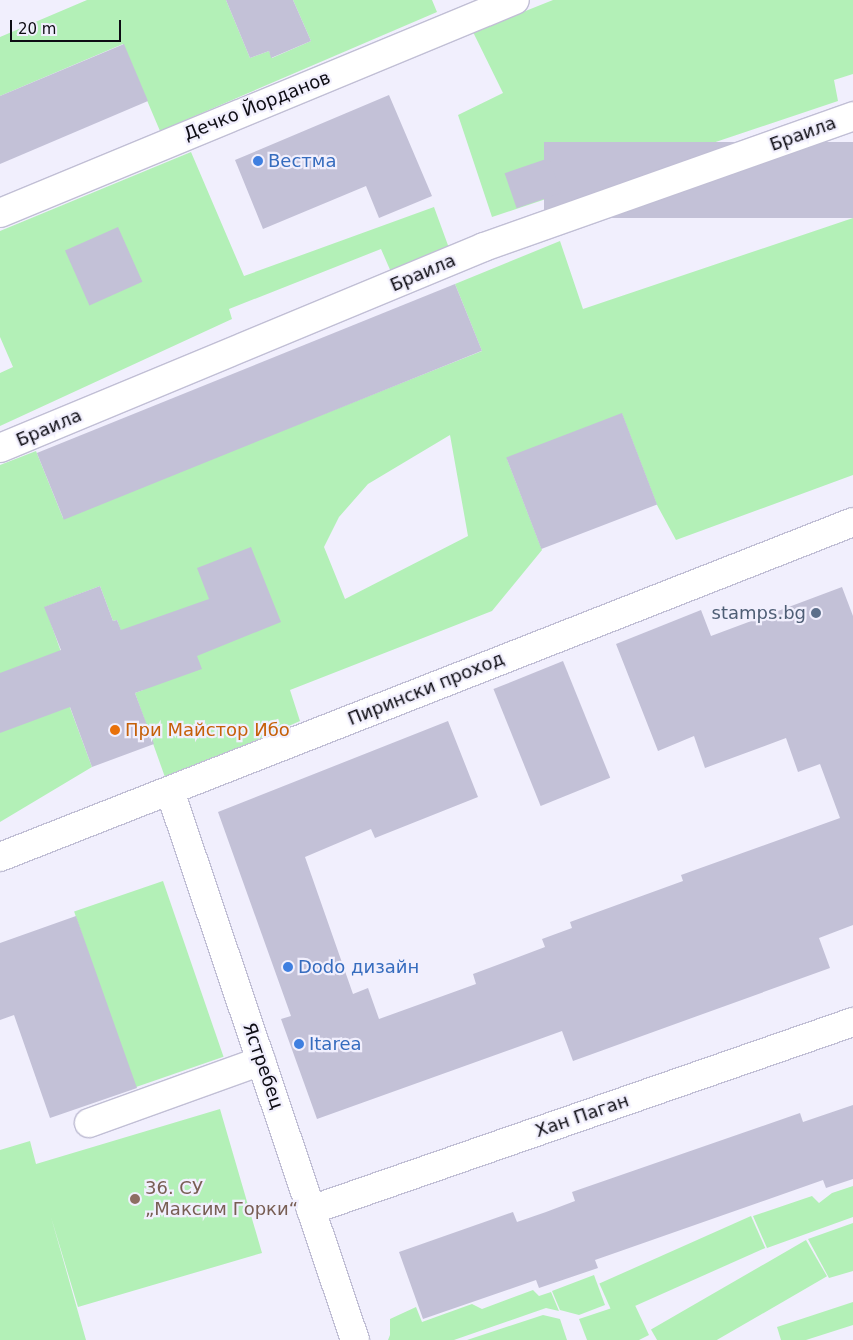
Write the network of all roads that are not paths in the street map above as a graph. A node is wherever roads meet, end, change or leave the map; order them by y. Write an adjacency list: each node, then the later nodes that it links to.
1 (514, 0): 3 (street, Дечко Йорданов)
2 (853, 116): 4 (street, Браила)
3 (0, 213)
4 (0, 448)
5 (853, 522): 6 (street, Пирински проход)
6 (170, 791): 7 (street, Пирински проход); 9 (street, Ястребец)
7 (0, 857)
8 (853, 1022): 11 (street, Хан Паган)
9 (261, 1061): 10 (street); 11 (street, Ястребец)
10 (89, 1124)
11 (311, 1210): 12 (street, Ястребец)
12 (355, 1340)

